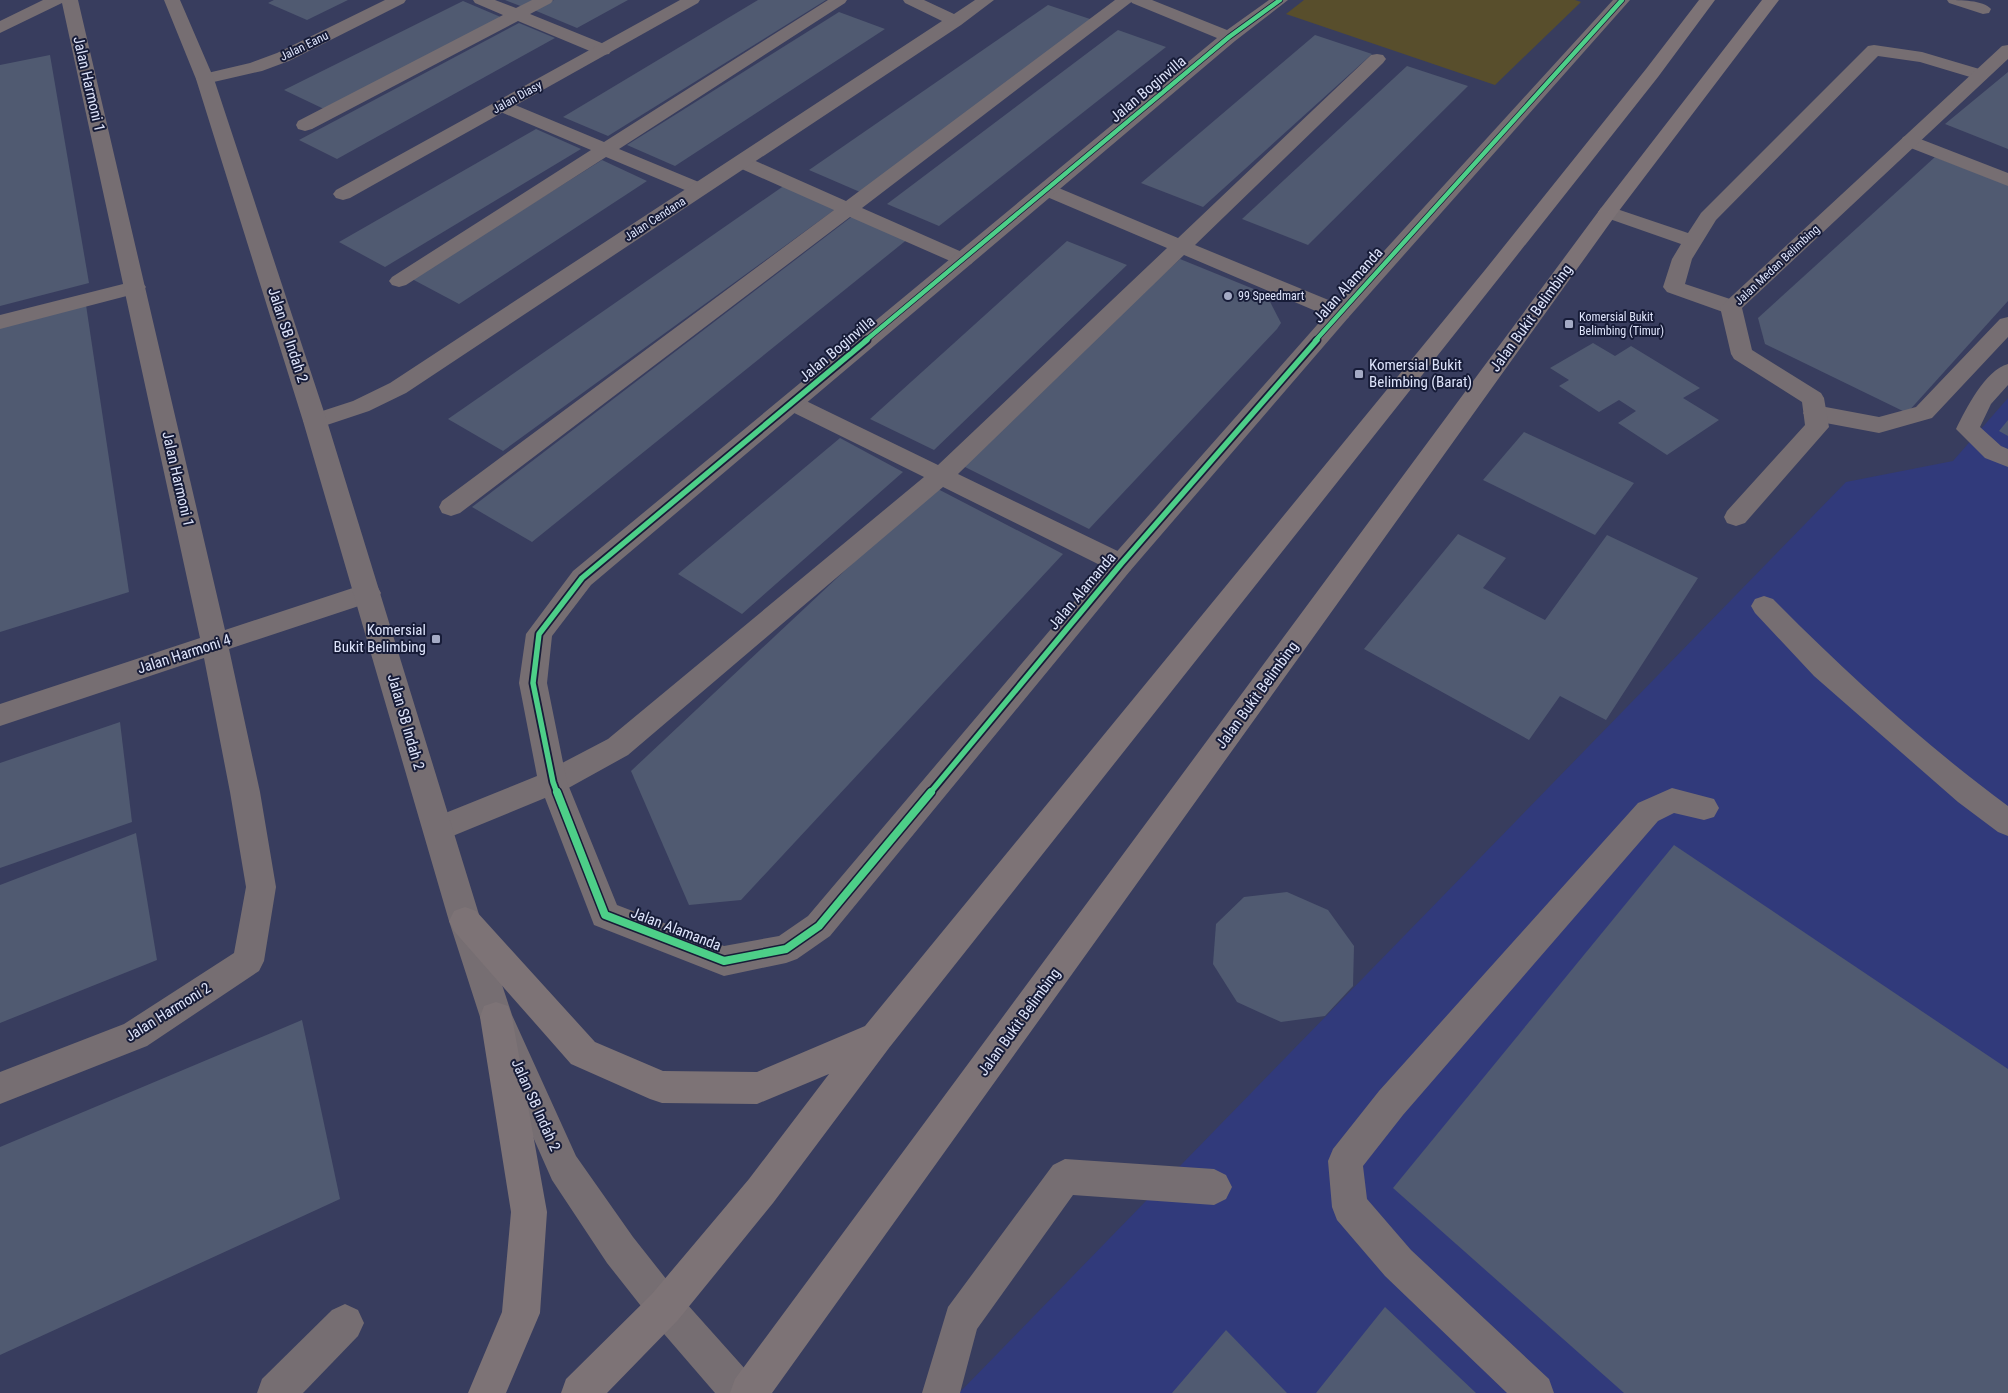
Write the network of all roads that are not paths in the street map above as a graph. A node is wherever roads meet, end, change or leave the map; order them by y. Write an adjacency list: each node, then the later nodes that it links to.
1 (56, 0): 21 (street)
2 (70, 0): 43 (street, Jalan Harmoni 1)
3 (172, 0): 27 (street, Jalan SB Indah 2)
4 (398, 0): 27 (street, Jalan Eanu)
5 (481, 0): 19 (street)
6 (544, 0): 19 (street)
7 (692, 0): 23 (street, Jalan Diasy)
8 (839, 0): 31 (street)
9 (911, 0): 20 (street)
10 (986, 0): 20 (street, Jalan Cendana)
11 (1126, 0): 37 (street)
12 (1138, 0): 22 (street)
13 (1280, 0): 22 (street, Jalan Boginvilla)
14 (1707, 0): 68 (main road)
15 (1771, 0): 38 (main road, Jalan Bukit Belimbing)
16 (1955, 0): 18 (street)
17 (1618, 1): 45 (street, Jalan Alamanda)
18 (1983, 9)
19 (518, 14): 23 (street); 29 (street)
20 (955, 21): 32 (street, Jalan Cendana)
21 (0, 28)
22 (1229, 37): 35 (street, Jalan Boginvilla)
23 (603, 50): 28 (street, Jalan Diasy)
24 (2008, 50): 26 (street, Jalan Medan Belimbing)
25 (1377, 59): 40 (street)
26 (1980, 75): 30 (street, Jalan Medan Belimbing); 39 (street)
27 (205, 79): 51 (street, Jalan SB Indah 2)
28 (502, 106): 31 (street); 36 (street, Jalan Diasy)
29 (305, 125)
30 (1910, 141): 33 (street); 44 (street, Jalan Medan Belimbing)
31 (607, 149): 34 (street); 42 (street)
32 (742, 162): 34 (street, Jalan Cendana); 37 (street)
33 (2008, 180)
34 (700, 189): 51 (street, Jalan Cendana)
35 (1047, 190): 40 (street); 41 (street, Jalan Boginvilla)
36 (343, 194)
37 (847, 208): 41 (street); 54 (street)
38 (1608, 212): 39 (street); 77 (main road, Jalan Bukit Belimbing)
39 (1692, 241): 44 (street)
40 (1181, 245): 45 (street); 53 (street)
41 (964, 260): 49 (street, Jalan Boginvilla)
42 (399, 281)
43 (135, 287): 46 (street); 59 (street, Jalan Harmoni 1)
44 (1731, 308): 50 (street, Jalan Medan Belimbing)
45 (1340, 313): 56 (street, Jalan Alamanda)
46 (0, 322)
47 (2008, 324): 50 (street)
48 (2008, 371): 52 (street)
49 (792, 403): 53 (street); 61 (street, Jalan Boginvilla)
50 (1815, 413): 55 (street)
51 (315, 421): 57 (street, Jalan SB Indah 2)
52 (2008, 459)
53 (941, 476): 56 (street); 61 (street)
54 (451, 507)
55 (1736, 518)
56 (1121, 564): 61 (street, Jalan Alamanda)
57 (368, 593): 59 (street, Jalan Harmoni 4); 64 (street, Jalan SB Indah 2)
58 (1764, 606): 63 (street)
59 (215, 644): 60 (street, Jalan Harmoni 4); 66 (street, Jalan Harmoni 1)
60 (0, 715)
61 (553, 782): 64 (street)
62 (1704, 808): 79 (street)
63 (2008, 823)
64 (438, 829): 65 (street, Jalan SB Indah 2)
65 (465, 921): 67 (street, Jalan SB Indah 2); 68 (main road)
66 (248, 961): 69 (street, Jalan Harmoni 2)
67 (496, 1017): 71 (street, Jalan SB Indah 2); 74 (main road)
68 (877, 1037): 71 (main road)
69 (0, 1088)
70 (1214, 1187): 78 (street)
71 (665, 1307): 75 (main road); 76 (street, Jalan SB Indah 2)
72 (345, 1323): 73 (street)
73 (276, 1393)
74 (487, 1393)
75 (580, 1393)
76 (740, 1393)
77 (750, 1393)
78 (940, 1393)
79 (1535, 1393)

